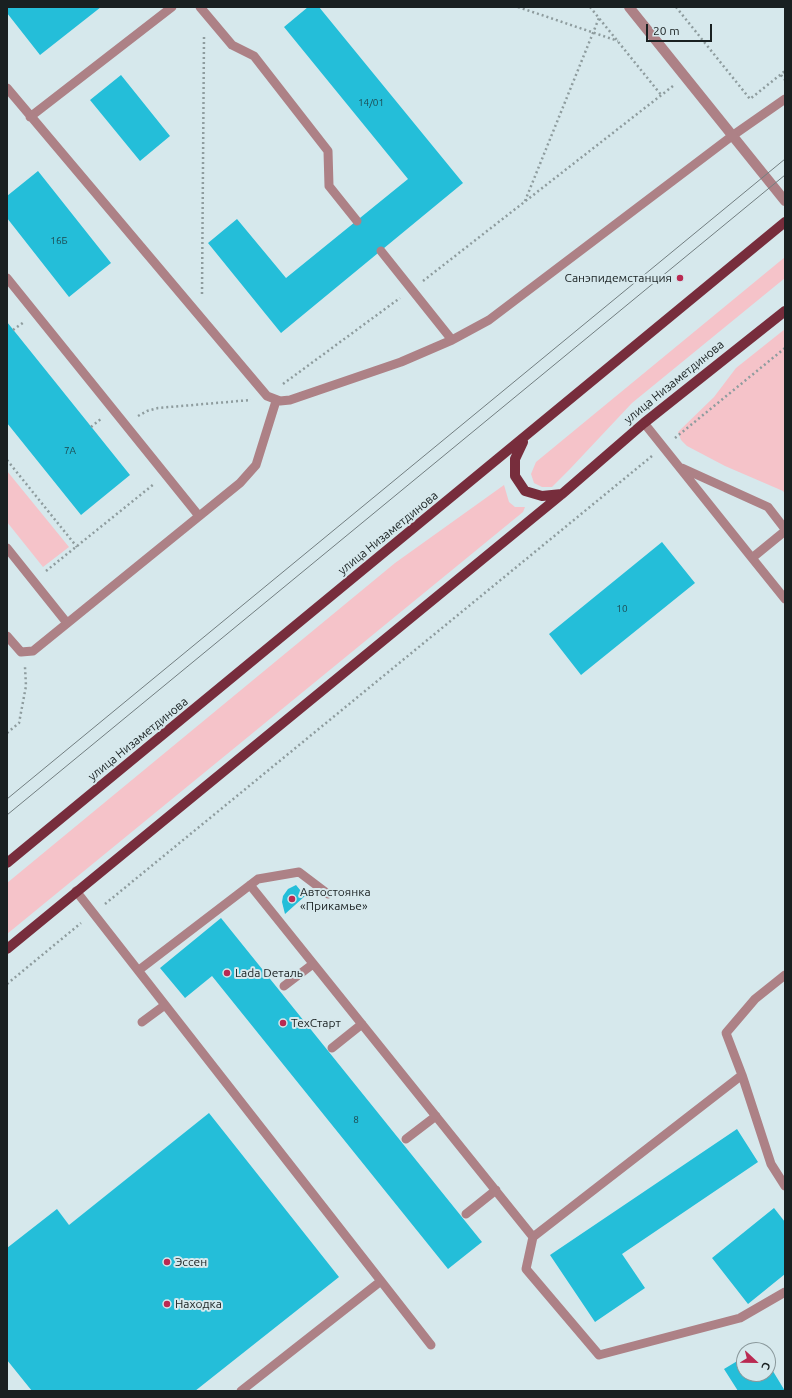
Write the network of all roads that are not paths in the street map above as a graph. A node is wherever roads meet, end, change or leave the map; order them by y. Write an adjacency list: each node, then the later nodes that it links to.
1 (172, 7): 6 (lane)
2 (629, 7): 7 (street)
3 (202, 10): 9 (lane)
4 (7, 88): 6 (lane)
5 (785, 99): 7 (lane)
6 (30, 117): 15 (lane)
7 (732, 136): 8 (street); 14 (lane)
8 (785, 201)
9 (357, 220)
10 (785, 222): 17 (main road, улица Низаметдинова)
11 (381, 251): 14 (lane)
12 (7, 278): 20 (lane)
13 (785, 311): 16 (main road, улица Низаметдинова)
14 (452, 340): 15 (lane)
15 (276, 401): 20 (lane)
16 (644, 423): 18 (lane); 19 (main road, улица Низаметдинова)
17 (524, 438): 19 (main road); 27 (main road, улица Низаметдинова)
18 (681, 467): 21 (lane); 23 (lane)
19 (562, 494): 29 (main road, улица Низаметдинова)
20 (199, 516): 25 (lane)
21 (785, 530): 23 (lane)
22 (7, 548): 25 (lane)
23 (752, 558): 24 (lane)
24 (785, 599)
25 (67, 623): 26 (lane)
26 (7, 636)
27 (7, 863)
28 (250, 886): 30 (lane); 32 (lane); 33 (lane)
29 (76, 891): 31 (main road, улица Низаметдинова); 33 (lane)
30 (328, 894)
31 (7, 949)
32 (313, 964): 35 (lane); 38 (lane)
33 (139, 970): 36 (lane)
34 (785, 975): 40 (lane)
35 (284, 986)
36 (165, 1005): 37 (lane); 47 (lane)
37 (142, 1022)
38 (362, 1024): 39 (lane); 41 (lane)
39 (332, 1048)
40 (742, 1075): 43 (lane); 46 (lane)
41 (436, 1116): 42 (lane); 44 (lane)
42 (406, 1139)
43 (785, 1186)
44 (496, 1190): 45 (lane); 46 (lane)
45 (466, 1214)
46 (533, 1237): 48 (lane)
47 (381, 1282): 49 (lane); 50 (lane)
48 (785, 1292)
49 (430, 1345)
50 (241, 1391)

